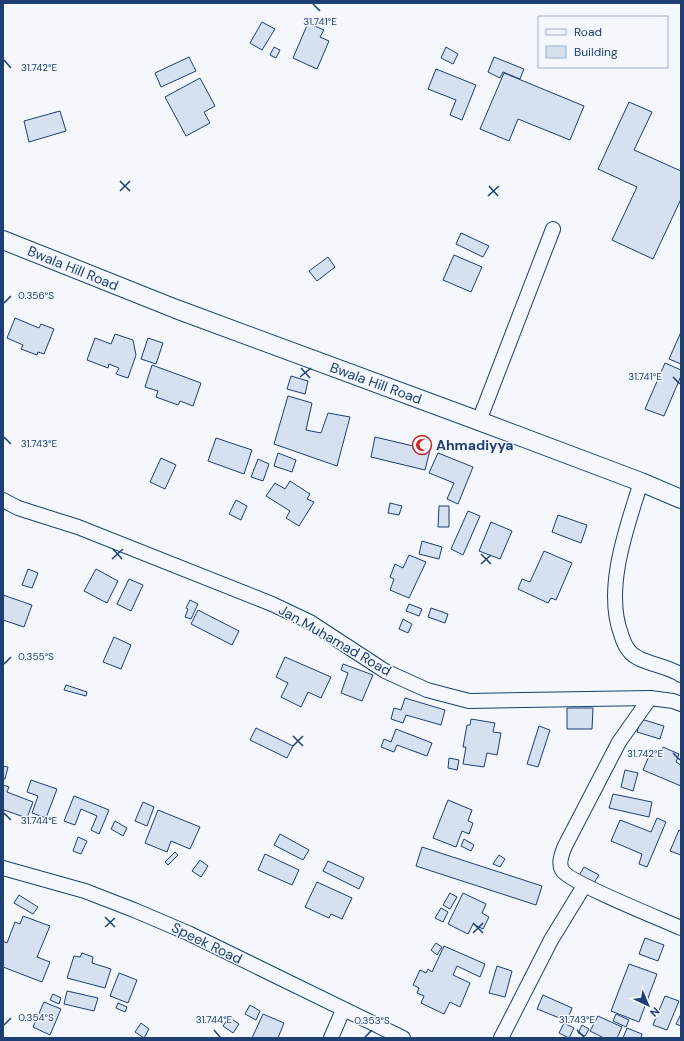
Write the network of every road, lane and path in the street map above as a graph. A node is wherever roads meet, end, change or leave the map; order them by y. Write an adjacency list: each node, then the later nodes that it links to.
1 (553, 229): 3 (street)
2 (3, 240): 3 (street, Bwala Hill Road)
3 (479, 421): 4 (street, Bwala Hill Road)
4 (641, 482): 5 (street, Bwala Hill Road); 7 (street)
5 (681, 499)
6 (3, 500): 8 (street, Jan Muhamad Road)
7 (681, 675)
8 (650, 698): 9 (street, Jan Muhamad Road); 11 (street)
9 (681, 704)
10 (3, 868): 13 (street, Speek Road)
11 (584, 886): 12 (street); 16 (street)
12 (681, 928)
13 (343, 1010): 14 (street); 15 (street, Speek Road)
14 (331, 1038)
15 (403, 1038)
16 (501, 1038)

